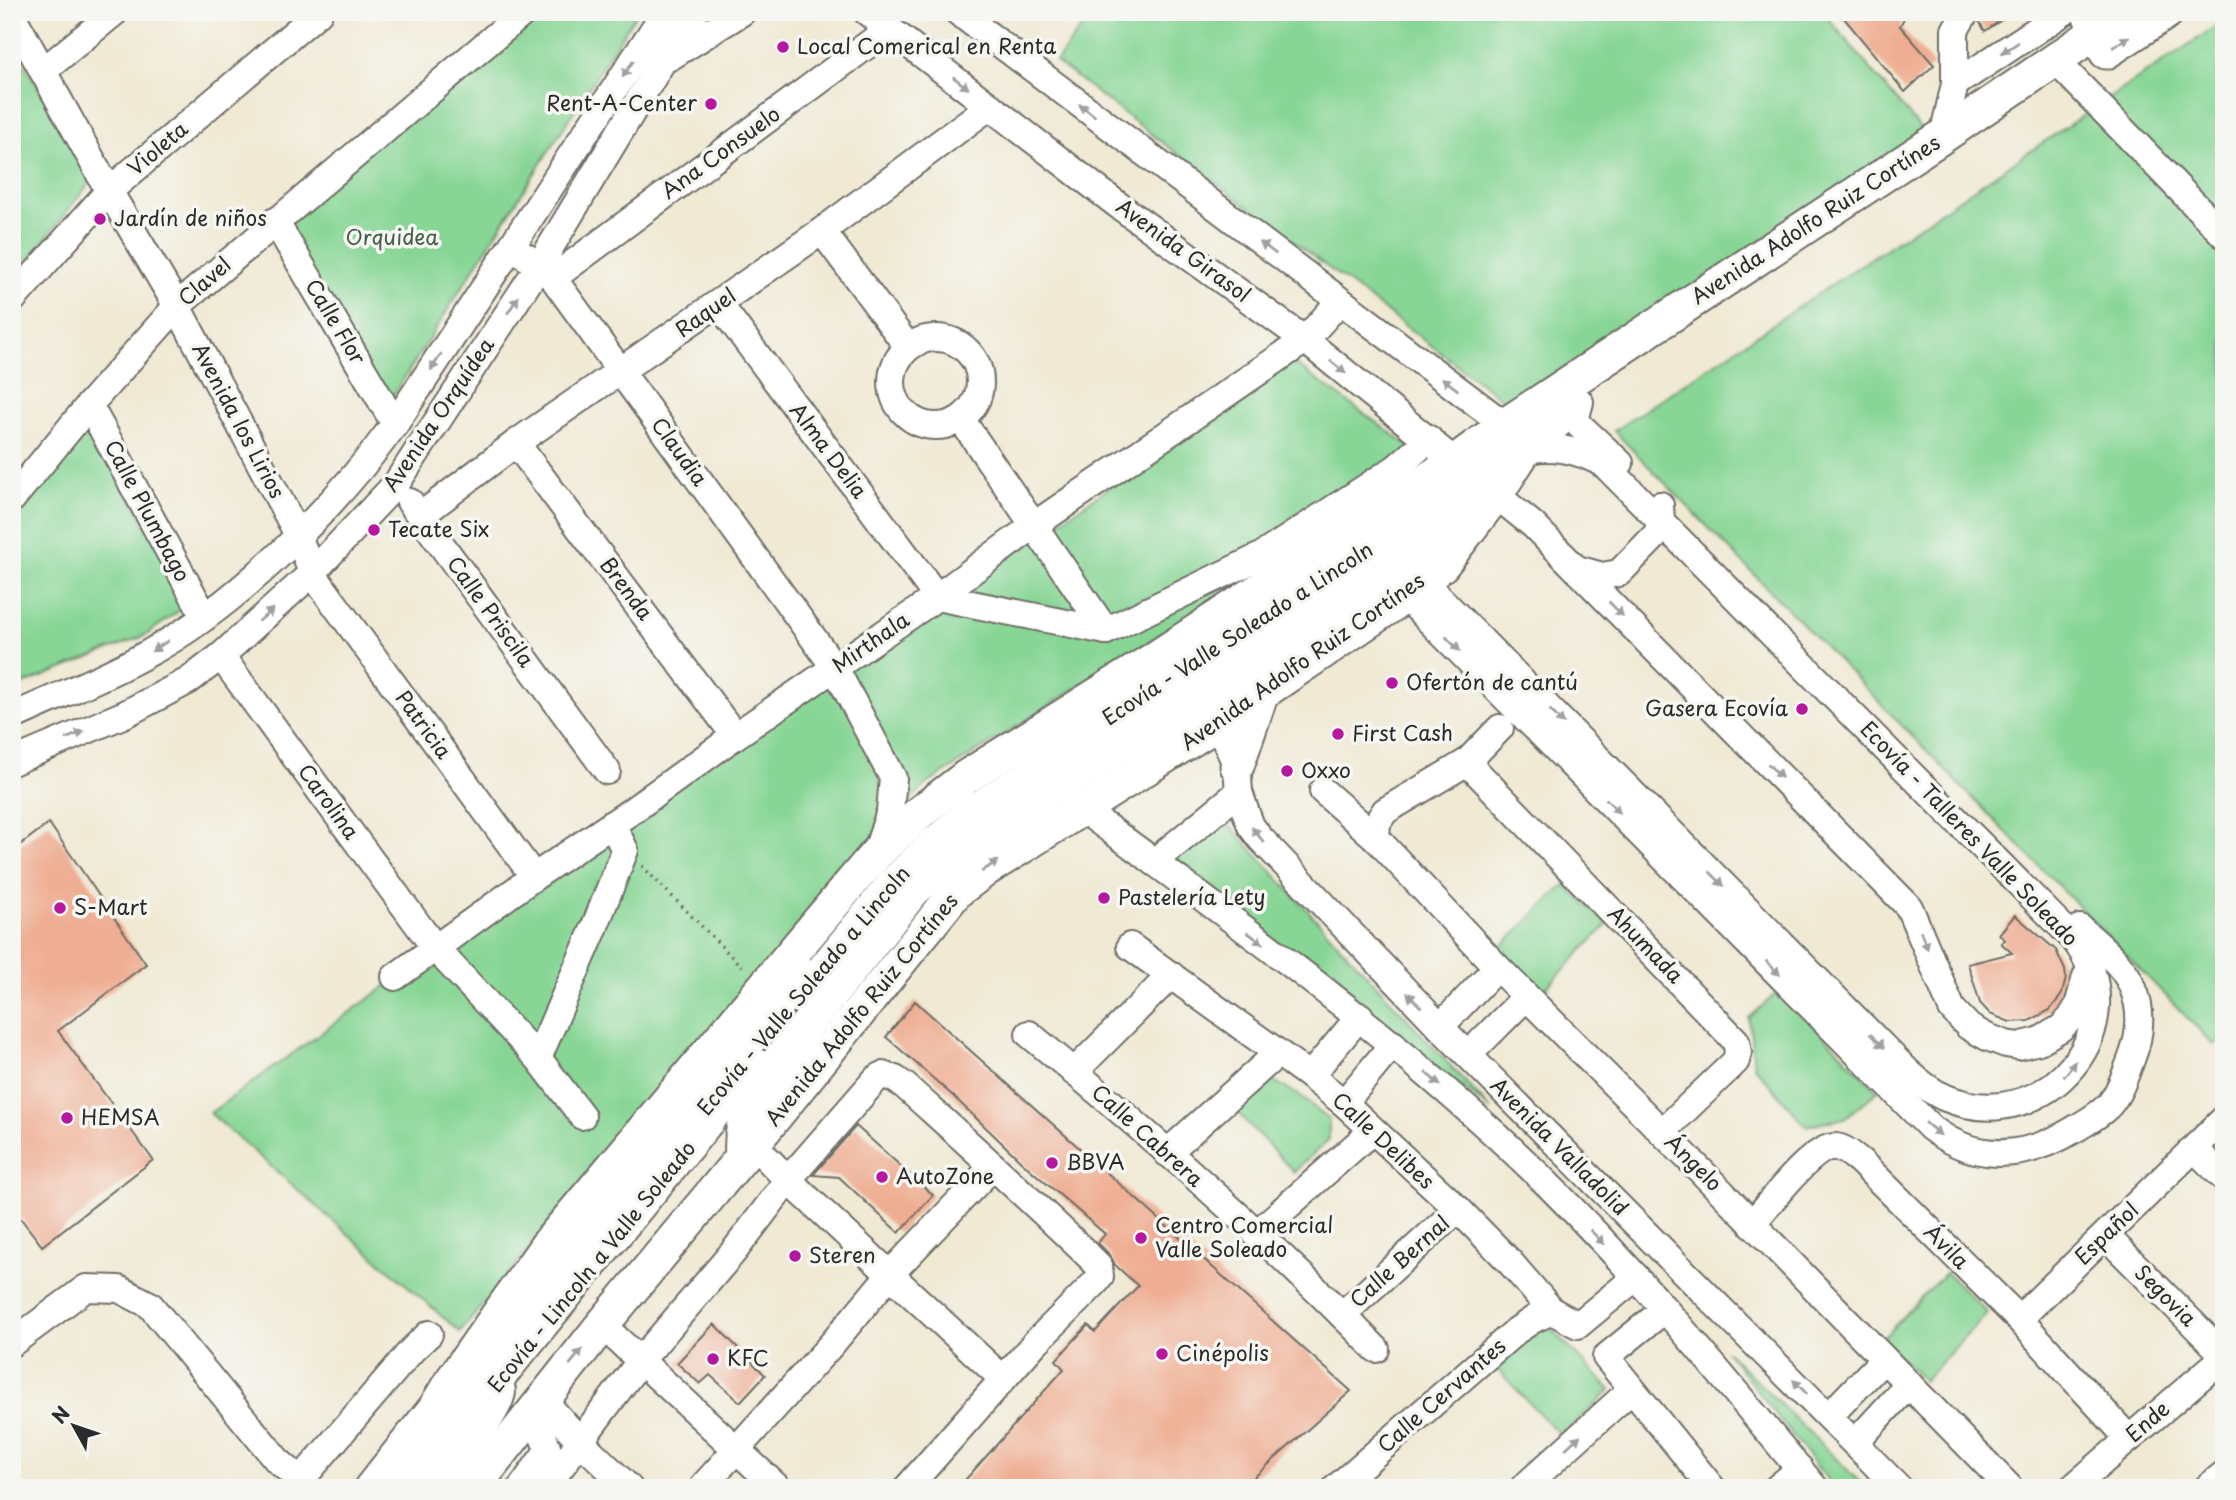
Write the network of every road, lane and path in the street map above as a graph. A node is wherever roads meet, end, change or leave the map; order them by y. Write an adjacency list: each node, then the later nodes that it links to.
1 (115, 12): 19 (street)
2 (319, 12): 23 (street, Violeta)
3 (524, 12): 24 (street, Clavel)
4 (665, 12): 27 (street, Avenida Orquídea, one-way to 27)
5 (695, 12): 17 (street, Avenida Orquídea)
6 (742, 12): 17 (street)
7 (867, 12): 16 (street, Avenida Girasol)
8 (958, 12): 30 (street, one-way to 8)
9 (2064, 12): 14 (street)
10 (2126, 12): 15 (main road, Avenida Adolfo Ruiz Cortínes)
11 (2167, 12): 18 (main road, one-way to 11)
12 (12, 15): 19 (street, Avenida los Lirios)
13 (1953, 18): 20 (street)
14 (2030, 21): 20 (street, one-way to 20)
15 (2089, 23): 18 (main road, Avenida Adolfo Ruiz Cortínes)
16 (890, 29): 21 (street, Avenida Girasol, one-way to 21); 28 (street, Ana Consuelo)
17 (662, 62): 28 (street, Avenida Orquídea)
18 (2062, 68): 22 (main road, Avenida Adolfo Ruiz Cortínes); 26 (street); 41 (main road)
19 (43, 71): 23 (street, Avenida los Lirios)
20 (1955, 85): 22 (street)
21 (990, 106): 25 (street, Raquel); 33 (street, Avenida Girasol)
22 (1943, 136): 41 (main road, Avenida Adolfo Ruiz Cortínes)
23 (109, 191): 29 (street, Violeta); 32 (street, Avenida los Lirios)
24 (275, 221): 32 (street, Clavel); 38 (street, Calle Flor)
25 (822, 232): 31 (street, Raquel); 34 (street)
26 (2224, 235)
27 (512, 248): 28 (street, Claudia); 38 (street, Avenida Orquídea, one-way to 38)
28 (546, 272): 35 (street, Claudia); 44 (street, Avenida Orquídea, one-way to 28)
29 (14, 293)
30 (1339, 302): 33 (street, Mirthala); 41 (street, one-way to 30)
31 (719, 304): 35 (street, Raquel); 55 (street, Alma Delia)
32 (177, 306): 36 (street, Clavel); 50 (street, Avenida los Lirios)
33 (1305, 340): 39 (street, Avenida Girasol, one-way to 39); 49 (street, Mirthala)
34 (908, 347): 37 (street); 37 (street)
35 (620, 372): 40 (street, Raquel); 59 (street, Claudia)
36 (89, 405): 45 (street, Clavel); 56 (street, Calle Plumbago)
37 (961, 419): 49 (street)
38 (396, 424): 43 (street, Avenida Orquídea)
39 (1429, 439): 41 (street, Avenida Girasol); 57 (street)
40 (516, 443): 47 (street, Raquel); 64 (street, Brenda)
41 (1514, 443): 42 (street); 42 (street); 46 (street, Ecovía - Talleres Valle Soleado); 48 (street); 51 (main road, Avenida Adolfo Ruiz Cortínes); 54 (main road); 60 (main road, Avenida Adolfo Ruiz Cortínes)
42 (1603, 446): 46 (street)
43 (374, 452): 44 (street, Calle Priscila); 50 (street, Avenida Orquídea)
44 (396, 484): 47 (street, Calle Priscila); 53 (street, Avenida Orquídea)
45 (12, 499)
46 (1660, 512): 52 (street); 81 (street, Ecovía - Talleres Valle Soleado)
47 (420, 516): 67 (street, Calle Priscila)
48 (1529, 522): 51 (street); 52 (street)
49 (1033, 526): 55 (street, Mirthala); 57 (street)
50 (298, 535): 53 (street, Avenida los Lirios); 56 (street, Avenida Orquídea)
51 (1454, 550): 54 (main road, Avenida Adolfo Ruiz Cortínes)
52 (1577, 569): 81 (street, one-way to 81)
53 (312, 573): 58 (street, Avenida Orquídea, one-way to 53); 78 (street, Patricia)
54 (1409, 580): 60 (main road); 61 (main road, Avenida Adolfo Ruiz Cortínes); 81 (street, Ecovía - Talleres Valle Soleado, one-way to 81); 81 (street, one-way to 81)
55 (937, 597): 57 (street); 59 (street, Mirthala)
56 (205, 617): 62 (street, Avenida Orquídea, one-way to 62)
57 (1106, 631)
58 (221, 656): 65 (street, Avenida Orquídea, one-way to 58); 80 (street, Carolina)
59 (835, 668): 64 (street, Mirthala); 68 (street, Claudia)
60 (1184, 679): 61 (main road, Avenida Adolfo Ruiz Cortínes); 69 (street, Avenida Valladolid); 71 (main road, Avenida Adolfo Ruiz Cortínes); 72 (main road, Avenida Adolfo Ruiz Cortínes); 102 (main road); 124 (main road)
61 (1262, 691): 69 (main road)
62 (12, 717)
63 (1500, 728): 66 (street)
64 (735, 736): 73 (street, Mirthala)
65 (12, 762)
66 (1467, 762): 74 (street); 100 (street, Ahumada)
67 (607, 771)
68 (893, 778): 72 (street, Claudia); 76 (street)
69 (1238, 779): 77 (street); 88 (street, Avenida Valladolid, one-way to 69)
70 (1323, 790): 74 (street, Ángelo)
71 (1082, 809): 77 (street, Avenida Valladolid); 102 (main road, Avenida Adolfo Ruiz Cortínes, one-way to 71)
72 (912, 820): 76 (main road, Avenida Adolfo Ruiz Cortínes)
73 (612, 824): 75 (street); 78 (street, Mirthala)
74 (1376, 838): 82 (street, Ángelo)
75 (625, 850): 85 (path); 93 (street)
76 (876, 854): 85 (main road, Avenida Adolfo Ruiz Cortínes)
77 (1154, 862): 87 (street, Avenida Valladolid, one-way to 87)
78 (534, 877): 80 (street, Mirthala)
79 (1130, 946): 83 (street, Calle Delibes)
80 (435, 948): 84 (street, Mirthala); 93 (street, Carolina)
81 (2089, 950)
82 (1497, 967): 86 (street, Ángelo); 88 (street)
83 (1171, 975): 91 (street, Calle Delibes); 94 (street)
84 (396, 977)
85 (762, 987): 124 (main road, Avenida Adolfo Ruiz Cortínes)
86 (1526, 997): 92 (street); 100 (street, Ángelo)
87 (1360, 1016): 90 (street, Avenida Valladolid); 95 (street)
88 (1440, 1027): 92 (street, Avenida Valladolid)
89 (1028, 1034): 94 (street, Calle Cabrera)
90 (1393, 1044): 96 (street); 112 (street, Avenida Valladolid, one-way to 112)
91 (1278, 1054): 95 (street, Calle Delibes); 103 (street)
92 (1468, 1055): 129 (street, Avenida Valladolid, one-way to 92)
93 (538, 1058): 97 (street, Carolina)
94 (1074, 1072): 103 (street, Calle Cabrera)
95 (1310, 1076): 96 (street, Calle Delibes)
96 (1344, 1103): 99 (street, Calle Delibes)
97 (582, 1116)
98 (2224, 1119): 101 (street, Español)
99 (1372, 1131): 107 (street, Calle Delibes); 109 (street)
100 (1662, 1132): 108 (street, Ángelo)
101 (2195, 1149): 105 (street); 110 (street, Español)
102 (748, 1151): 106 (street); 117 (main road, Avenida Adolfo Ruiz Cortínes)
103 (1167, 1153): 109 (street, Calle Cabrera)
104 (993, 1166): 106 (street); 111 (street); 125 (street)
105 (2224, 1178)
106 (788, 1180): 111 (street); 123 (street)
107 (1458, 1209): 114 (street, Calle Delibes); 115 (street, Calle Bernal)
108 (1752, 1224): 116 (street, Ávila); 122 (street, Ángelo)
109 (1256, 1234): 115 (street, Calle Cabrera)
110 (2106, 1236): 116 (street, Español); 121 (street, Segovia)
111 (891, 1273): 125 (street); 133 (street)
112 (1636, 1277): 113 (street, Avenida Valladolid); 114 (street, Calle Delibes)
113 (1664, 1310): 127 (street); 135 (street, Avenida Valladolid)
114 (1552, 1311): 150 (street, Calle Cervantes)
115 (1342, 1315): 120 (street, Calle Cabrera)
116 (2019, 1320): 130 (street, Ávila)
117 (602, 1325): 123 (street); 128 (main road, Avenida Adolfo Ruiz Cortínes, one-way to 117)
118 (429, 1334): 136 (street)
119 (12, 1343): 136 (street)
120 (1376, 1349)
121 (2224, 1356): 130 (street, Ende)
122 (1884, 1359): 126 (street, Ángelo); 129 (street)
123 (642, 1360): 131 (street); 133 (street)
124 (480, 1376): 139 (main road); 140 (main road); 141 (street); 142 (street, Ecovía - Lincoln a Valle Soleado); 143 (main road)
125 (1003, 1379): 149 (street)
126 (1909, 1384): 132 (street); 154 (street, Ángelo)
127 (1631, 1390): 138 (street); 151 (street, one-way to 127)
128 (537, 1405): 131 (street); 144 (main road, Avenida Adolfo Ruiz Cortínes); 145 (street)
129 (1829, 1416): 132 (street, Avenida Valladolid)
130 (2129, 1439): 155 (street, Ende)
131 (581, 1442): 146 (street); 147 (street)
132 (1855, 1443): 153 (street, Avenida Valladolid)
133 (737, 1449): 137 (street); 148 (street)
134 (2224, 1474): 156 (street)
135 (1807, 1478): 152 (street)
136 (297, 1484)
137 (705, 1484)
138 (1710, 1487)
139 (371, 1488)
140 (385, 1488)
141 (399, 1488)
142 (415, 1488)
143 (431, 1488)
144 (472, 1488)
145 (521, 1488)
146 (545, 1488)
147 (629, 1488)
148 (778, 1488)
149 (908, 1488)
150 (1336, 1488)
151 (1523, 1488)
152 (1777, 1488)
153 (1899, 1488)
154 (2010, 1488)
155 (2072, 1488)
156 (2207, 1488)

